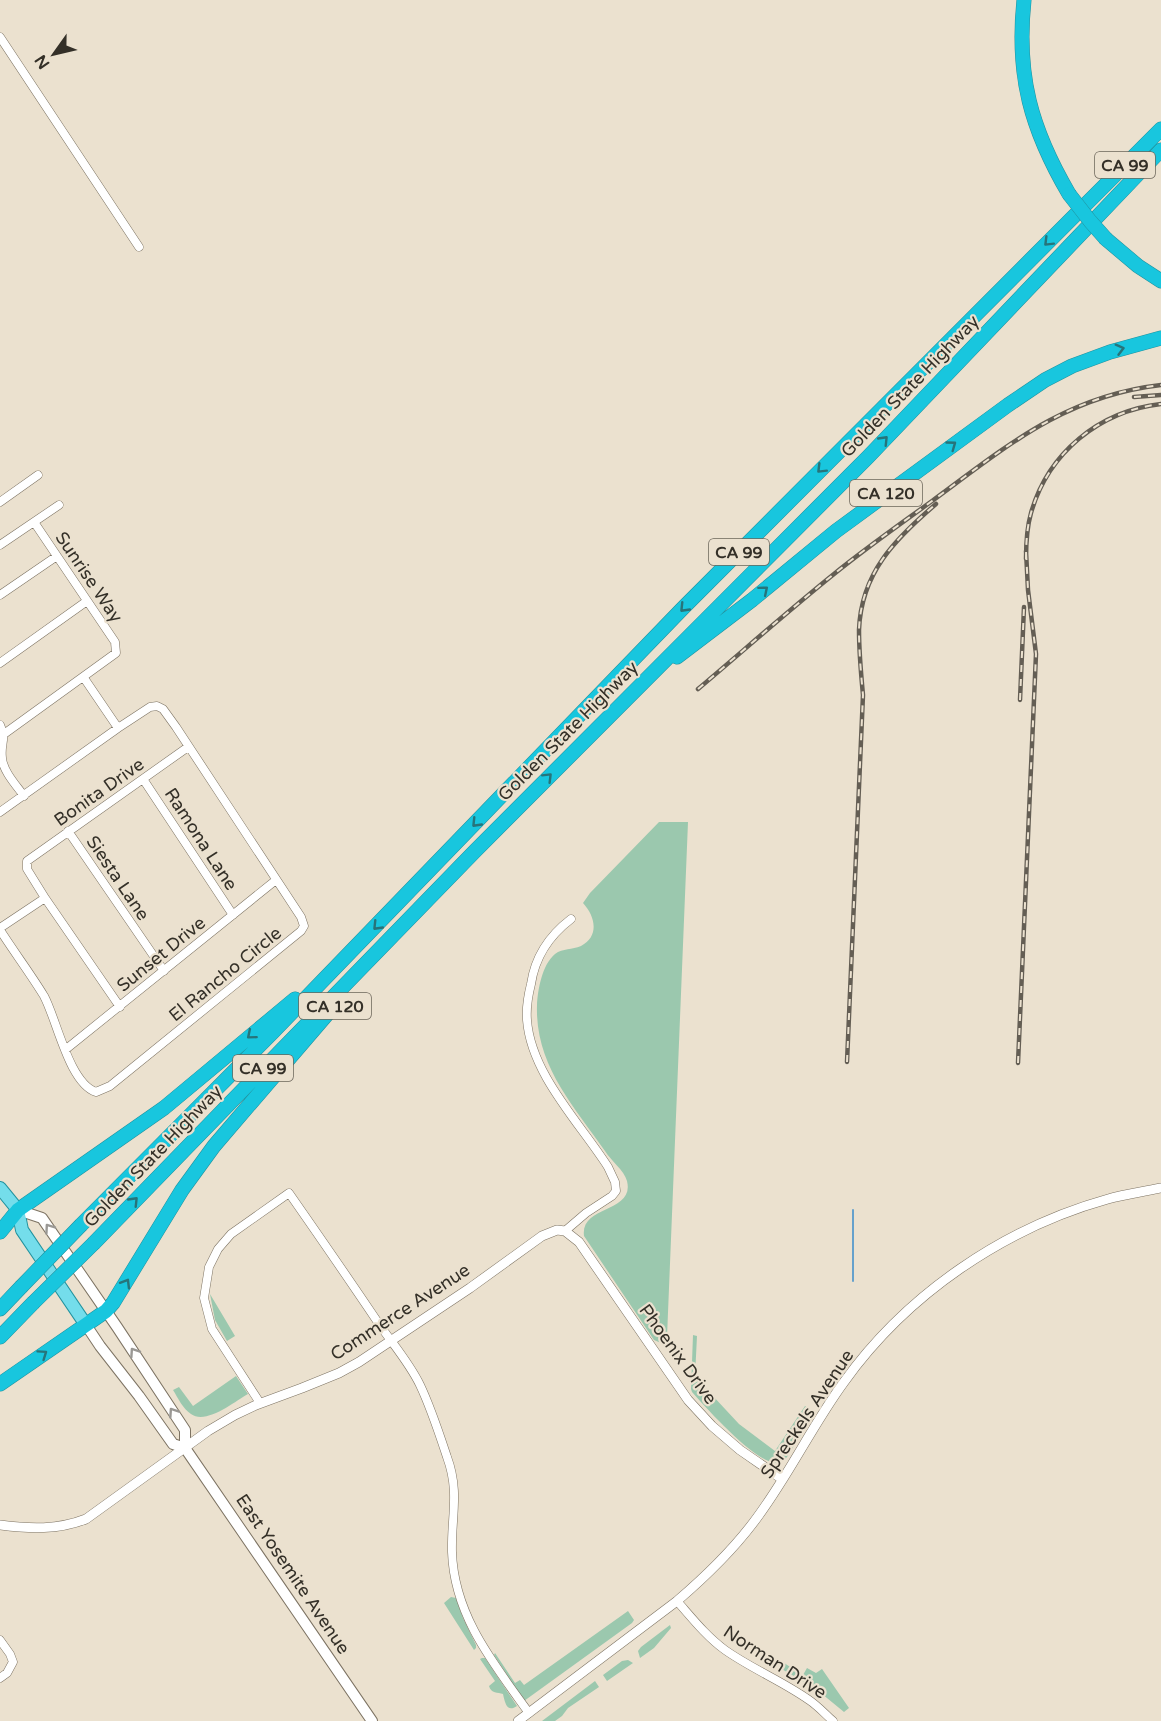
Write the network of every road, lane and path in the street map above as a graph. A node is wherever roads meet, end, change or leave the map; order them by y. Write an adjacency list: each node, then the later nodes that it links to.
1 (1024, 0): 7 (highway)
2 (1030, 0): 7 (highway)
3 (0, 37): 10 (street)
4 (1161, 117): 8 (highway)
5 (1161, 129): 8 (highway, Golden State Highway / CA 99)
6 (1161, 150): 24 (highway, Golden State Highway / CA 99, one-way to 6)
7 (1072, 192): 9 (highway)
8 (1090, 201): 39 (highway, Golden State Highway / CA 99, one-way to 39)
9 (1109, 236): 11 (highway); 12 (highway)
10 (139, 247)
11 (1161, 274)
12 (1161, 281)
13 (1161, 338): 24 (highway, CA 120, one-way to 13)
14 (38, 475): 15 (street)
15 (0, 502)
16 (59, 505): 17 (street)
17 (34, 522): 18 (street); 19 (street, Sunrise Way)
18 (0, 546)
19 (57, 555): 20 (street); 21 (street, Sunrise Way)
20 (0, 595)
21 (87, 601): 22 (street); 23 (street, Sunrise Way)
22 (0, 663)
23 (84, 678): 26 (street); 27 (street)
24 (635, 689): 34 (highway, Golden State Highway / CA 99, one-way to 24)
25 (0, 725): 27 (street)
26 (117, 728): 28 (street, El Rancho Circle); 30 (street, El Rancho Circle)
27 (4, 734): 30 (street)
28 (188, 747): 29 (street, Bonita Drive); 33 (street, El Rancho Circle)
29 (143, 779): 32 (street, Bonita Drive); 36 (street, Ramona Lane)
30 (24, 795): 31 (street, El Rancho Circle)
31 (0, 812)
32 (68, 831): 35 (street, Bonita Drive); 40 (street, Siesta Lane)
33 (276, 880): 36 (street, Sunset Drive); 42 (street, El Rancho Circle)
34 (434, 894): 49 (highway, CA 120, one-way to 34); 51 (highway, Golden State Highway / CA 99, one-way to 34, bridge)
35 (45, 898): 38 (street); 41 (street)
36 (233, 915): 40 (street, Sunset Drive)
37 (571, 920): 46 (street)
38 (0, 929): 42 (street, El Rancho Circle)
39 (360, 943): 45 (highway, CA 120, one-way to 45); 48 (highway, Golden State Highway / CA 99, bridge)
40 (164, 971): 41 (street, Sunset Drive)
41 (120, 1006): 42 (street, Sunset Drive)
42 (64, 1050)
43 (1161, 1188): 56 (street, Spreckels Avenue)
44 (0, 1190): 45 (main road, East Yosemite Avenue)
45 (18, 1210): 47 (highway); 49 (main road, East Yosemite Avenue, one-way to 45); 50 (main road, East Yosemite Avenue)
46 (565, 1231): 52 (street, Commerce Avenue); 56 (street, Phoenix Drive)
47 (0, 1232)
48 (0, 1309)
49 (106, 1311): 50 (highway, CA 120); 55 (main road, East Yosemite Avenue, one-way to 49)
50 (86, 1324): 53 (highway, one-way to 50); 55 (main road, East Yosemite Avenue)
51 (0, 1337)
52 (391, 1341): 54 (street, Commerce Avenue); 54 (street); 61 (street)
53 (0, 1384)
54 (260, 1403): 55 (street, Commerce Avenue)
55 (185, 1448): 57 (street, Commerce Avenue); 62 (main road, East Yosemite Avenue)
56 (782, 1479): 58 (street, Spreckels Avenue)
57 (0, 1525)
58 (677, 1601): 61 (street, Spreckels Avenue); 64 (street, Norman Drive)
59 (0, 1640): 60 (street)
60 (0, 1678)
61 (529, 1713): 63 (street, Spreckels Avenue)
62 (372, 1721)
63 (518, 1721)
64 (833, 1721)

